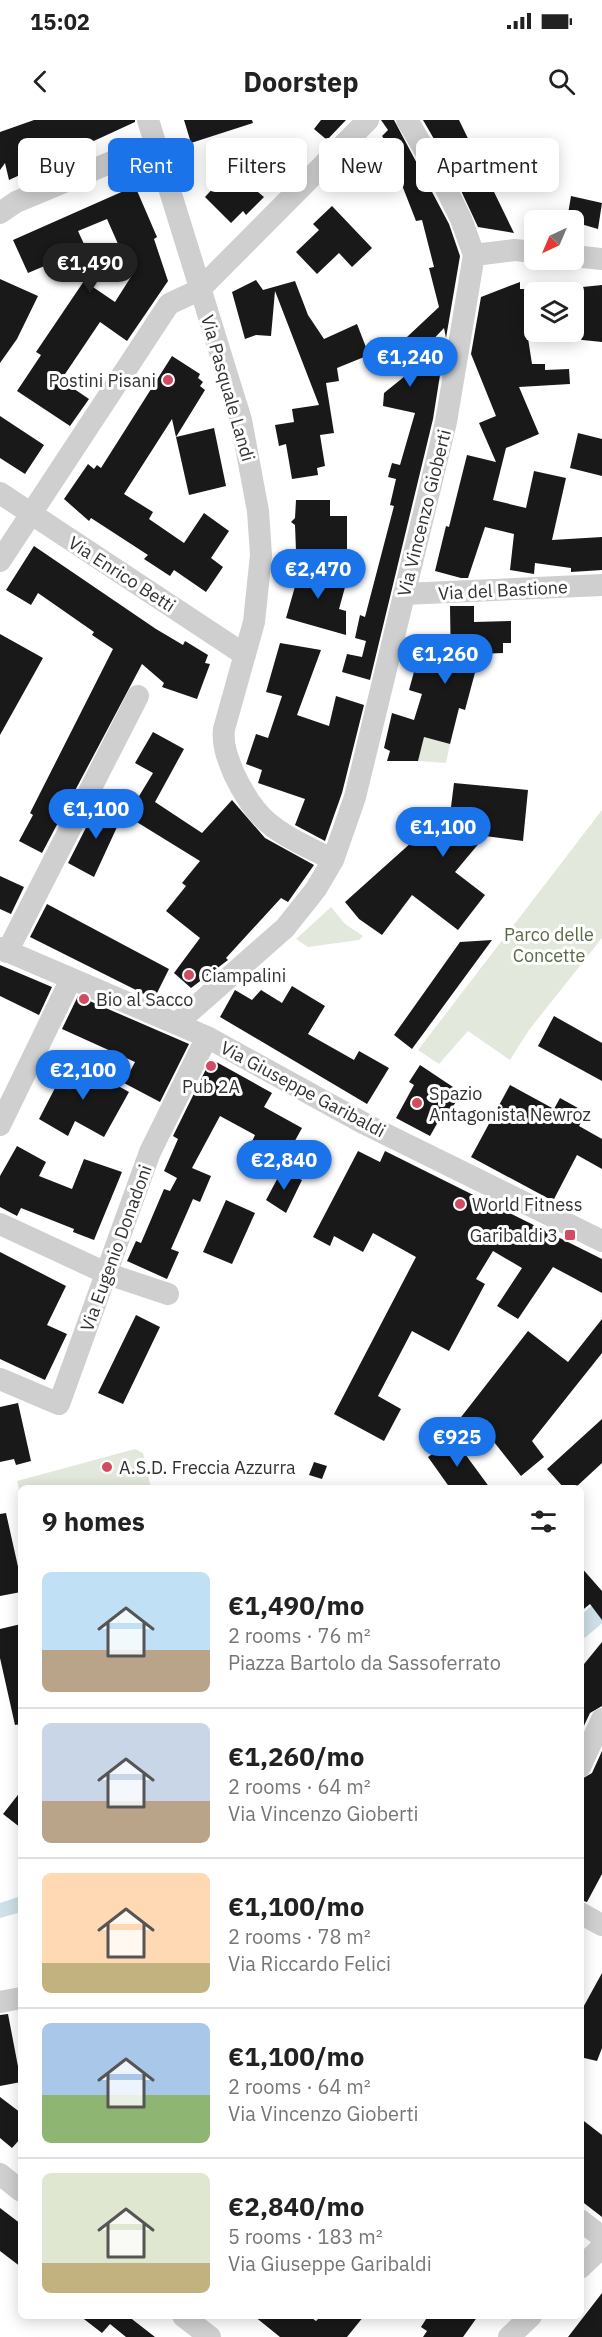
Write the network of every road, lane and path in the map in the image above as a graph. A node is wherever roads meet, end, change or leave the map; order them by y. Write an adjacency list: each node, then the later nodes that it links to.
1 (148, 120): 4 (street, Via Pasquale Landi)
2 (368, 120): 12 (street)
3 (407, 120): 9 (street)
4 (153, 138)
5 (108, 164): 7 (street)
6 (169, 192): 12 (street, Via Pasquale Landi)
7 (0, 213)
8 (524, 251): 9 (street)
9 (474, 255): 17 (street, Via Vincenzo Gioberti)
10 (584, 257): 11 (street)
11 (602, 259)
12 (199, 290): 14 (street); 18 (street, Via Pasquale Landi)
13 (0, 493): 14 (street, Via Enrico Betti)
14 (30, 513): 15 (street); 18 (street, Via Enrico Betti)
15 (0, 561)
16 (602, 585): 17 (street, Via del Bastione)
17 (404, 594): 20 (street, Via Vincenzo Gioberti)
18 (245, 655): 20 (street, Via Pasquale Landi)
19 (138, 696): 21 (street)
20 (333, 860): 23 (street, Via Vincenzo Gioberti)
21 (4, 950): 22 (street, Via Giuseppe Garibaldi)
22 (71, 979): 23 (street, Via Giuseppe Garibaldi); 25 (street)
23 (177, 1023): 24 (street, Via Giuseppe Garibaldi)
24 (207, 1037): 27 (street, Via Giuseppe Garibaldi); 28 (street, Via Eugenio Donadoni)
25 (0, 1125)
26 (0, 1224): 28 (street)
27 (602, 1241)
28 (108, 1274): 29 (street); 30 (street, Via Eugenio Donadoni)
29 (168, 1294)
30 (0, 1379)
31 (602, 1719): 32 (street)
32 (584, 1758)
33 (18, 1999): 34 (street)
34 (0, 2002)
35 (0, 2174): 36 (street)
36 (18, 2189)
37 (584, 2223): 38 (street)
38 (602, 2237)
39 (602, 2247): 40 (street)
40 (584, 2264)
41 (187, 2319): 43 (street)
42 (528, 2319): 44 (street)
43 (210, 2337)
44 (509, 2337)

